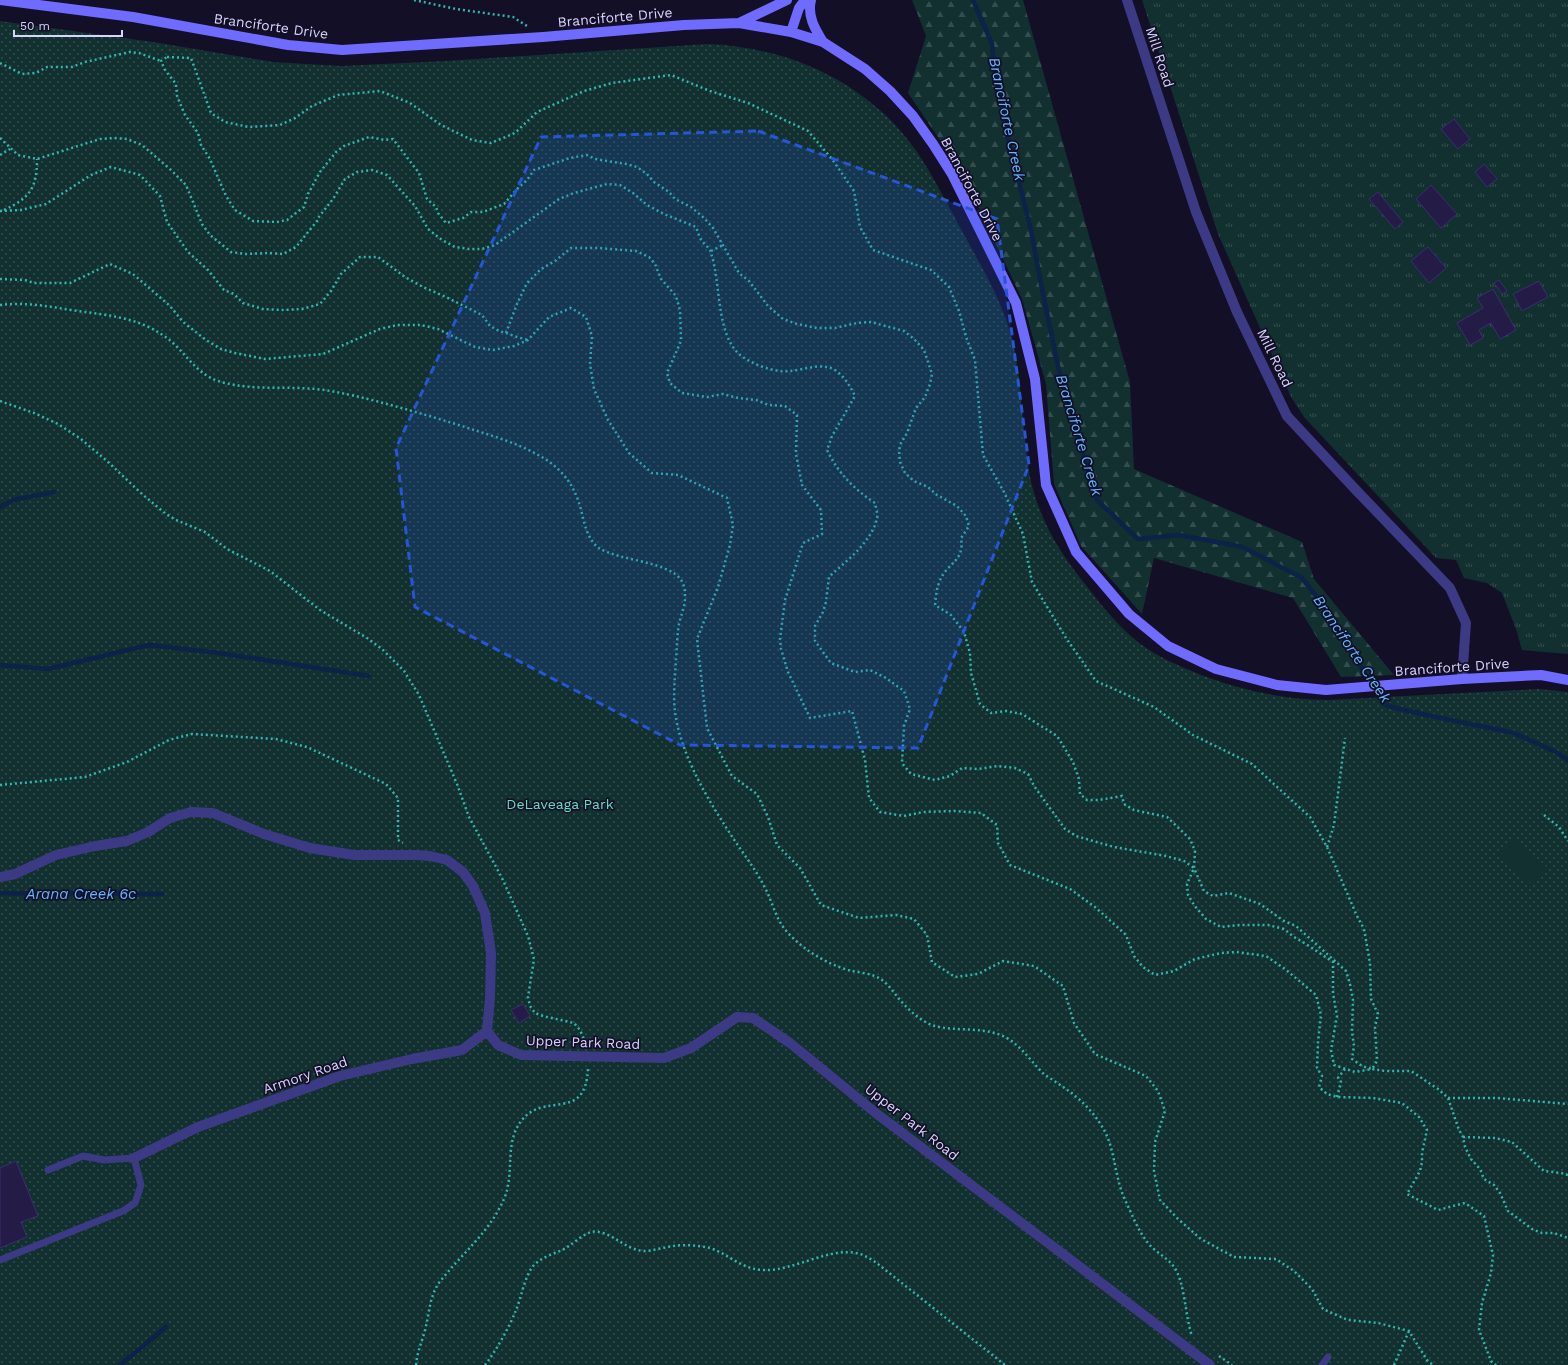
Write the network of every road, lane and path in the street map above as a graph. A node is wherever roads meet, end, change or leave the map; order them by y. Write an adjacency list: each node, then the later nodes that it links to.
1 (0, 0): 9 (street, Branciforte Drive)
2 (414, 0): 9 (path)
3 (787, 0): 7 (street)
4 (805, 0): 8 (street)
5 (811, 0): 10 (street)
6 (1127, 0): 25 (street, Mill Road)
7 (740, 23): 8 (street, Branciforte Drive); 9 (street, Branciforte Drive)
8 (790, 32): 10 (street, Branciforte Drive)
9 (543, 37)
10 (824, 42): 25 (street, Branciforte Drive)
11 (161, 61): 12 (path); 18 (path); 31 (path)
12 (0, 63)
13 (0, 138): 14 (path)
14 (10, 149): 15 (path); 16 (path)
15 (0, 155)
16 (37, 159): 17 (path); 19 (path)
17 (1, 211): 22 (path)
18 (723, 245): 19 (path); 33 (path)
19 (711, 251): 33 (path)
20 (0, 278): 23 (path)
21 (0, 305): 49 (path)
22 (506, 333): 23 (path); 39 (path)
23 (528, 340): 48 (path)
24 (0, 401): 36 (path)
25 (1462, 679): 26 (street, Branciforte Drive)
26 (1568, 680)
27 (1345, 738): 31 (path)
28 (0, 785): 32 (path)
29 (1544, 815): 30 (path)
30 (1568, 841)
31 (1327, 847): 38 (path)
32 (417, 855): 34 (street); 35 (street)
33 (1194, 868): 37 (path); 38 (path)
34 (0, 877)
35 (487, 1031): 36 (street, Upper Park Road); 43 (street, Armory Road)
36 (588, 1056): 52 (path); 55 (street, Upper Park Road)
37 (1345, 1069): 38 (path); 39 (path)
38 (1372, 1069): 40 (path)
39 (1337, 1097): 60 (path)
40 (1448, 1098): 41 (path); 42 (path)
41 (1568, 1104)
42 (1463, 1137): 45 (path); 46 (path)
43 (134, 1158): 44 (lane); 47 (lane)
44 (48, 1170)
45 (1568, 1176)
46 (1568, 1238)
47 (0, 1260)
48 (1409, 1331): 58 (path); 59 (path)
49 (1195, 1340)
50 (1213, 1352): 56 (path)
51 (1328, 1357): 57 (lane)
52 (416, 1365)
53 (485, 1365): 54 (path)
54 (1005, 1365)
55 (1210, 1365)
56 (1232, 1365)
57 (1322, 1365)
58 (1394, 1365)
59 (1433, 1365)
60 (1496, 1365)

